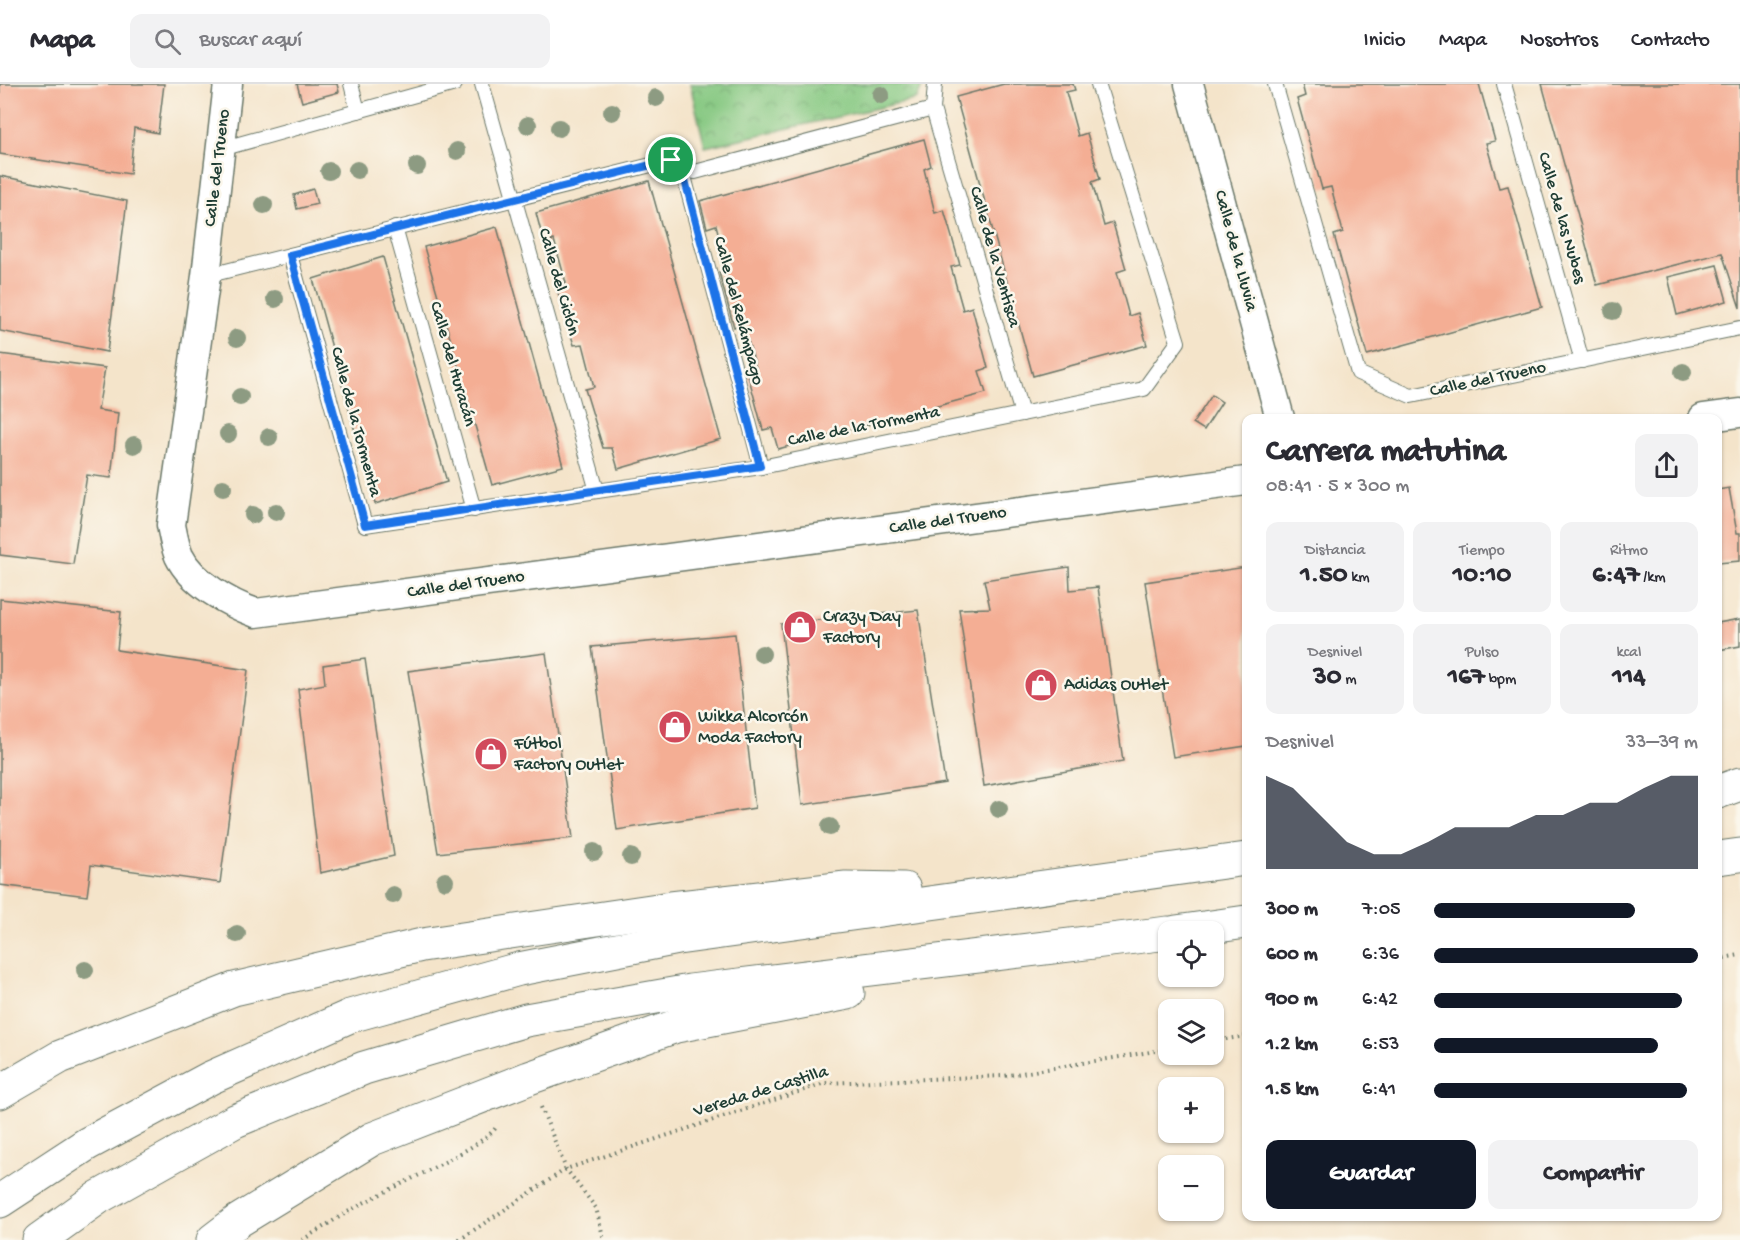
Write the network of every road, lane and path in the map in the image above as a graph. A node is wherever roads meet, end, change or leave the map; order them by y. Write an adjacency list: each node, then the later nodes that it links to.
1 (228, 84): 12 (street, Calle del Trueno)
2 (351, 84): 11 (lane)
3 (455, 84): 11 (lane)
4 (482, 84): 14 (lane, Calle del Ciclón)
5 (935, 84): 10 (lane)
6 (1098, 84): 21 (lane, Calle de la Tormenta)
7 (1189, 84): 22 (street, Calle de la Lluvia)
8 (1275, 84): 19 (lane, Calle del Trueno)
9 (1504, 84): 19 (lane, Calle de las Nubes)
10 (933, 110): 13 (lane); 21 (lane, Calle de la Ventisca)
11 (358, 111): 12 (lane)
12 (221, 149): 17 (street, Calle del Trueno)
13 (681, 165): 14 (lane); 24 (lane, Calle del Relámpago)
14 (516, 199): 15 (lane); 26 (lane, Calle del Ciclón)
15 (395, 228): 16 (lane); 27 (lane, Calle del Huracán)
16 (290, 255): 17 (lane); 27 (lane, Calle de la Tormenta)
17 (206, 276): 25 (street, Calle del Trueno)
18 (1740, 328): 19 (lane, Calle del Trueno)
19 (1582, 361)
20 (1740, 413): 23 (street)
21 (1022, 414): 24 (lane, Calle de la Tormenta)
22 (1280, 414)
23 (1722, 415)
24 (760, 466): 26 (lane, Calle de la Tormenta)
25 (1242, 483)
26 (597, 491): 27 (lane, Calle de la Tormenta)
27 (474, 510)
28 (1740, 784): 29 (highway)
29 (1722, 791)
30 (1740, 797): 31 (highway)
31 (1722, 799)
32 (1740, 855): 33 (highway)
33 (1722, 857)
34 (1242, 860): 35 (highway)
35 (1011, 890): 46 (highway); 49 (highway)
36 (1242, 923): 37 (highway)
37 (1224, 925)
38 (1158, 934): 39 (highway)
39 (1026, 952): 45 (highway); 50 (highway)
40 (1740, 956): 41 (path)
41 (1722, 958)
42 (1242, 1037): 43 (path)
43 (1224, 1039)
44 (1158, 1051): 48 (path, Vereda de Castilla)
45 (529, 1078): 48 (path); 51 (highway)
46 (0, 1092)
47 (498, 1124): 52 (path)
48 (566, 1169): 53 (path, Vereda de Castilla); 54 (path)
49 (0, 1201)
50 (39, 1240)
51 (213, 1240)
52 (302, 1240)
53 (459, 1240)
54 (604, 1240)

